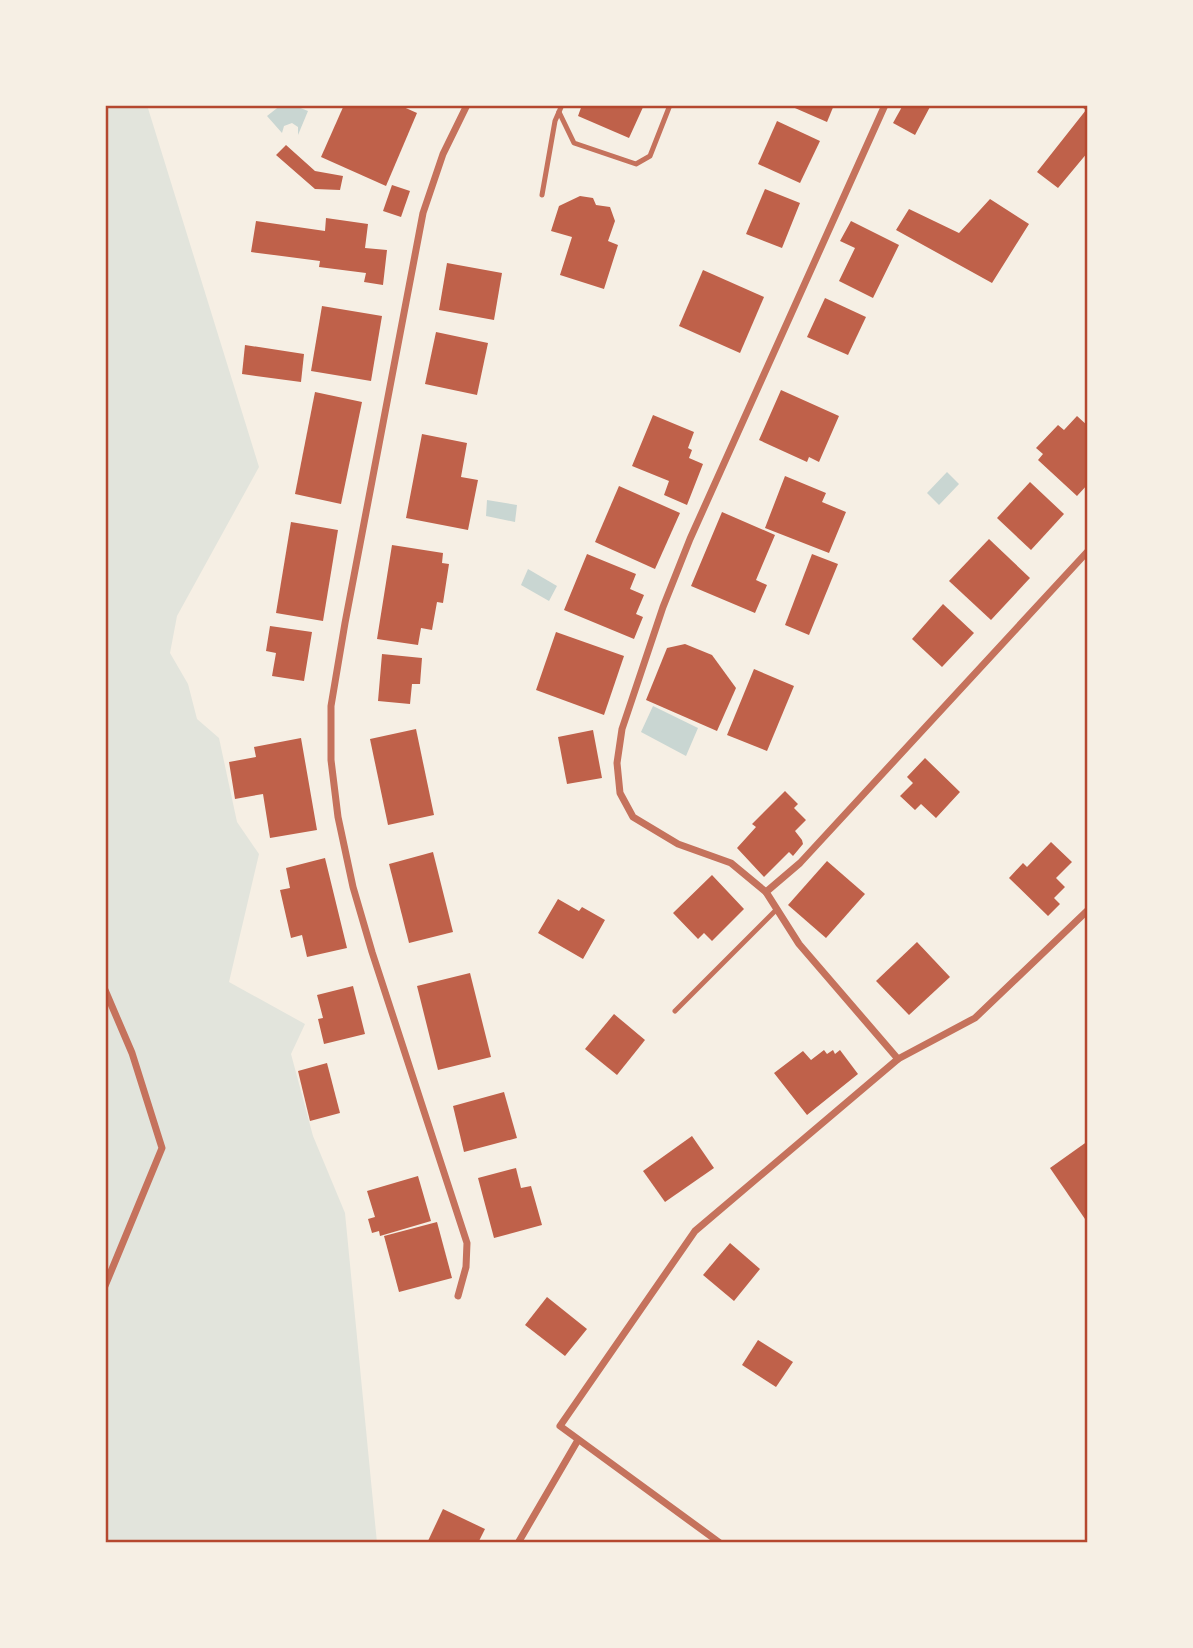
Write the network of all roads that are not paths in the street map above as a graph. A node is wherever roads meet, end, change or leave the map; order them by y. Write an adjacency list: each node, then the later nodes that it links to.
1 (467, 105): 15 (street)
2 (562, 105): 5 (lane)
3 (670, 105): 5 (lane)
4 (885, 105): 8 (street)
5 (559, 112): 6 (lane)
6 (542, 195)
7 (1088, 551): 8 (street)
8 (766, 892): 9 (street)
9 (777, 909): 12 (lane); 13 (street)
10 (1088, 910): 13 (street)
11 (105, 990): 14 (street)
12 (675, 1011)
13 (898, 1059): 16 (street)
14 (105, 1286)
15 (458, 1296)
16 (578, 1440): 17 (street); 18 (street)
17 (518, 1543)
18 (720, 1543)

